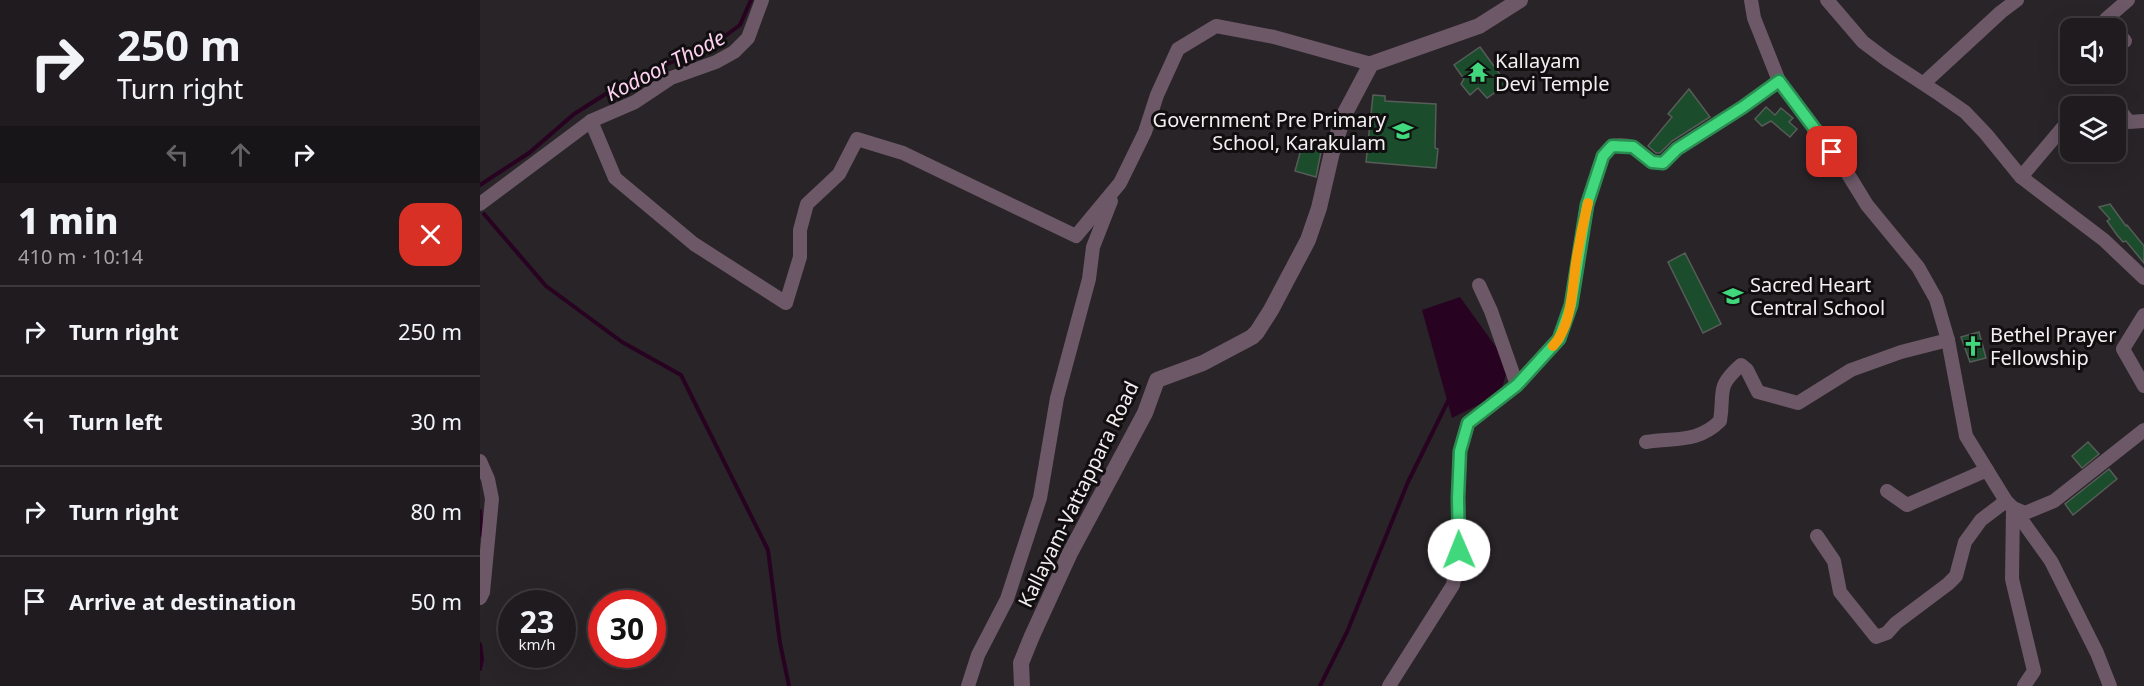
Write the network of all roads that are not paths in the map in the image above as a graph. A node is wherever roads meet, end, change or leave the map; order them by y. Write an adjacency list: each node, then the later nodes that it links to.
1 (762, 0): 12 (street)
2 (1520, 0): 8 (street)
3 (1751, 0): 9 (street)
4 (1827, 0): 10 (street)
5 (2017, 0): 10 (street)
6 (2128, 0): 7 (street)
7 (2107, 18)
8 (1371, 64): 16 (street); 33 (street, Kallayam-Vattappara Road)
9 (1779, 81): 21 (street); 22 (street)
10 (1924, 83): 15 (street)
11 (2126, 118): 13 (street)
12 (591, 121): 16 (street); 17 (street)
13 (2144, 121)
14 (2060, 131): 15 (street)
15 (2021, 177): 18 (street)
16 (1120, 183): 32 (street)
17 (480, 204)
18 (2144, 278)
19 (1479, 285): 22 (street)
20 (2144, 315): 23 (street)
21 (1948, 340): 25 (street); 27 (street)
22 (1517, 385): 34 (street)
23 (2144, 386)
24 (2144, 430): 29 (street)
25 (1646, 442)
26 (480, 461): 31 (street)
27 (1987, 470): 28 (street); 29 (street)
28 (1887, 491)
29 (2009, 504): 30 (street); 35 (street); 36 (street)
30 (1817, 536)
31 (480, 598)
32 (968, 686)
33 (1022, 686)
34 (1389, 686)
35 (2024, 686)
36 (2110, 686)

